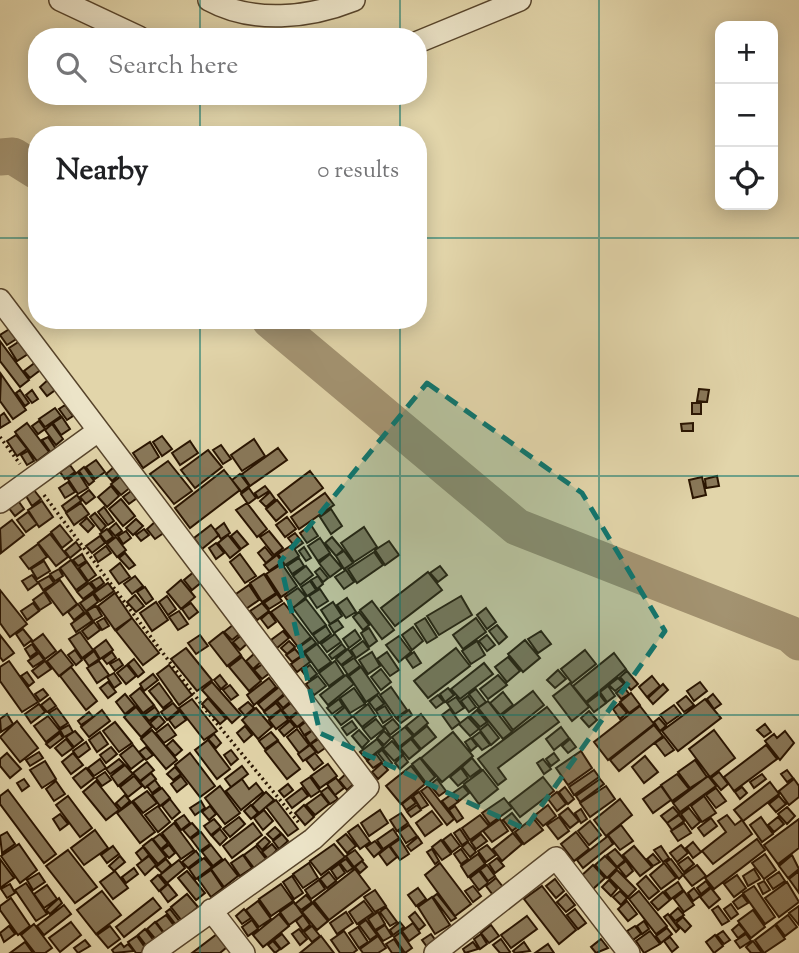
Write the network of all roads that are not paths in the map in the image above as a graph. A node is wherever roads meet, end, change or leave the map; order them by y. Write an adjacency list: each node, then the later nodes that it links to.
1 (60, 0): 5 (street)
2 (208, 0): 3 (street)
3 (354, 0)
4 (520, 0): 6 (street)
5 (120, 28)
6 (427, 38)
7 (0, 300): 8 (street)
8 (98, 431): 9 (street); 10 (street)
9 (0, 502)
10 (211, 910): 11 (street); 12 (street)
11 (153, 953)
12 (244, 953)
13 (435, 953): 14 (street)
14 (629, 953)

